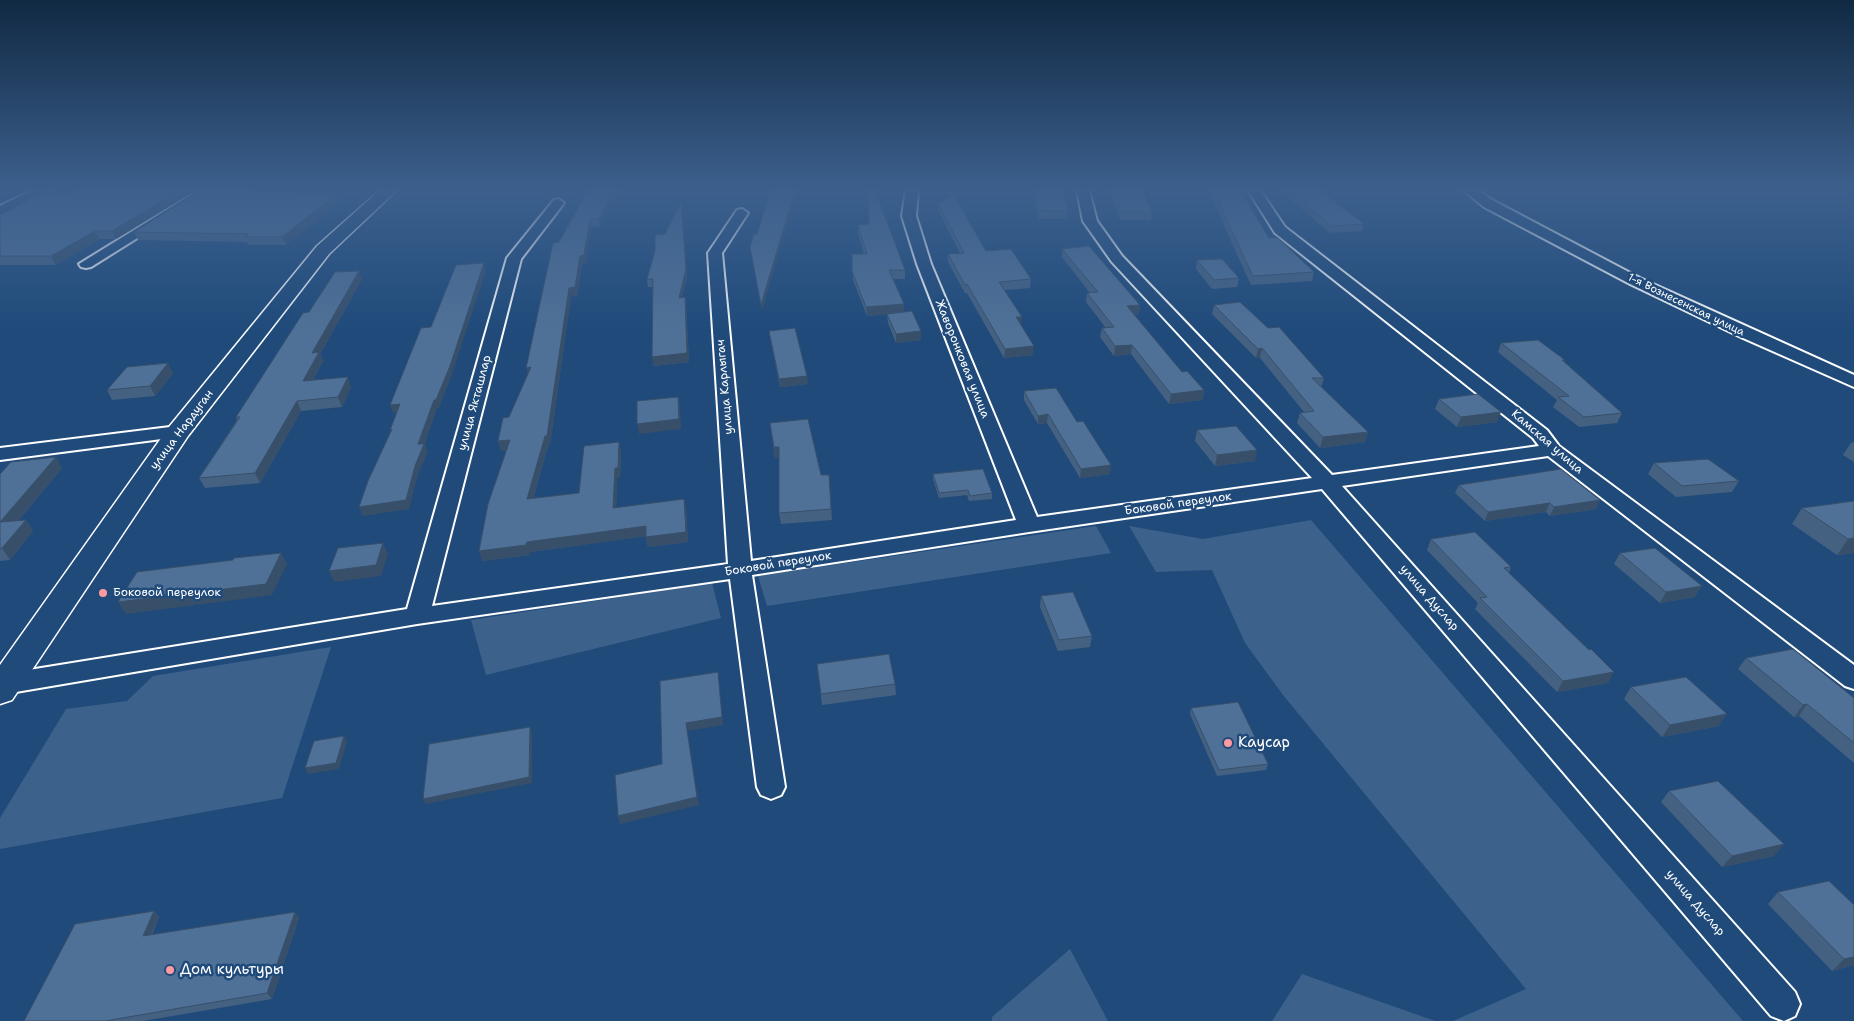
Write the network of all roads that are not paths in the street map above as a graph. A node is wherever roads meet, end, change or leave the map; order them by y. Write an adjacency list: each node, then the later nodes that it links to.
1 (129, 238): 9 (street)
2 (337, 238): 11 (street, улица Нардуган)
3 (530, 238): 17 (street, улица Якташлар)
4 (725, 238): 16 (street, улица Карлыгач)
5 (916, 238): 15 (street, Жаворонковая улица)
6 (1102, 238): 14 (street, улица Дуслар)
7 (1290, 238): 12 (street, Камская улица)
8 (1553, 238): 10 (street, 1-я Вознесенская улица)
9 (86, 264)
10 (1854, 382)
11 (178, 432): 13 (street); 19 (street, улица Нардуган)
12 (1552, 450): 14 (street, Боковой переулок); 18 (street, Камская улица)
13 (0, 454)
14 (1328, 482): 15 (street, Боковой переулок); 21 (street, улица Дуслар)
15 (1029, 525): 16 (street, Боковой переулок)
16 (740, 570): 17 (street, Боковой переулок); 20 (street, улица Карлыгач)
17 (417, 616): 19 (street, Боковой переулок)
18 (1854, 679)
19 (2, 687)
20 (771, 787)
21 (1783, 1004)

